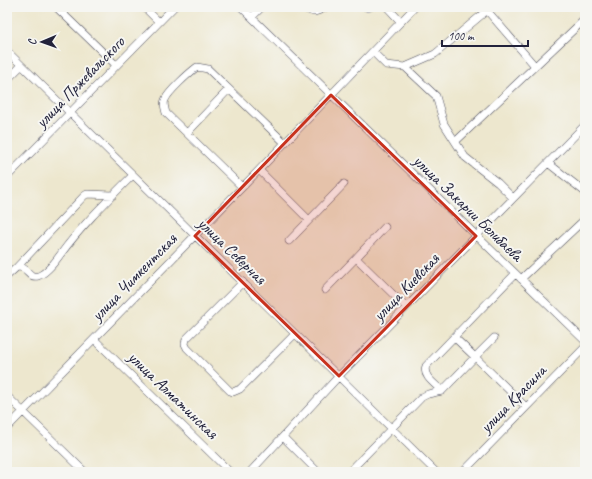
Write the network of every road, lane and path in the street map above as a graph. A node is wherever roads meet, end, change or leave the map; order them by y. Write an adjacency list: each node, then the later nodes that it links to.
1 (56, 7): 19 (street)
2 (144, 7): 15 (street)
3 (174, 7): 15 (street, улица Пржевальского)
4 (242, 7): 13 (street, улица Закарии Белибаева)
5 (262, 7): 13 (street)
6 (302, 7): 7 (street)
7 (326, 7)
8 (366, 7): 9 (street)
9 (370, 7)
10 (386, 7): 16 (street)
11 (415, 7): 16 (street, улица Чимкентская)
12 (487, 8): 21 (street); 22 (street)
13 (252, 18): 25 (street, улица Закарии Белибаева)
14 (585, 19): 21 (street)
15 (160, 22): 19 (street, улица Пржевальского)
16 (401, 22): 18 (street, улица Чимкентская)
17 (7, 51): 20 (street, улица Северная)
18 (373, 52): 22 (street); 25 (street, улица Чимкентская)
19 (116, 65): 26 (street, улица Пржевальского)
20 (21, 66): 23 (street); 26 (street, улица Северная)
21 (535, 66): 29 (street)
22 (405, 67): 29 (street)
23 (7, 80)
24 (228, 90): 28 (street); 28 (street); 30 (street)
25 (331, 95): 30 (street, улица Чимкентская); 44 (street, улица Закарии Белибаева)
26 (70, 113): 33 (street, улица Северная); 34 (street, улица Пржевальского)
27 (585, 125): 31 (street, улица Киевская)
28 (187, 133): 36 (street)
29 (456, 141): 39 (street)
30 (284, 143): 32 (street, улица Чимкентская)
31 (548, 163): 37 (street); 39 (street, улица Киевская)
32 (259, 170): 36 (street, улица Чимкентская); 41 (street)
33 (133, 175): 38 (street); 43 (street, улица Северная)
34 (7, 177)
35 (344, 184): 41 (street)
36 (242, 187): 43 (street, улица Чимкентская)
37 (585, 192)
38 (113, 195): 47 (street); 47 (street)
39 (513, 198): 44 (street, улица Киевская)
40 (585, 219): 49 (street)
41 (309, 220): 45 (street)
42 (385, 227): 46 (street)
43 (195, 236): 50 (street, улица Северная); 56 (street, улица Чимкентская)
44 (476, 236): 49 (street, улица Закарии Белибаева); 52 (street, улица Киевская)
45 (288, 241)
46 (356, 258): 51 (street); 52 (street)
47 (17, 267): 48 (street)
48 (7, 276)
49 (518, 277): 54 (street); 57 (street, улица Закарии Белибаева)
50 (243, 282): 53 (street, улица Северная); 53 (street)
51 (325, 290)
52 (406, 307): 60 (street, улица Киевская)
53 (295, 334): 60 (street, улица Северная)
54 (454, 337): 59 (street); 61 (street)
55 (494, 338): 59 (street)
56 (94, 339): 64 (street, улица Чимкентская); 69 (street, улица Алматинская)
57 (585, 342)
58 (585, 347): 63 (street, улица Красина)
59 (475, 357): 61 (street); 63 (street)
60 (340, 376): 66 (street, улица Северная); 67 (street, улица Киевская)
61 (442, 391): 66 (street)
62 (7, 396): 64 (street)
63 (526, 407): 74 (street, улица Красина)
64 (23, 412): 65 (street, улица Чимкентская); 68 (street)
65 (7, 428)
66 (392, 428): 72 (street); 73 (street, улица Северная)
67 (283, 437): 70 (street, улица Киевская); 71 (street)
68 (85, 472)
69 (230, 472)
70 (250, 472)
71 (318, 472)
72 (349, 472)
73 (436, 472)
74 (463, 472)

